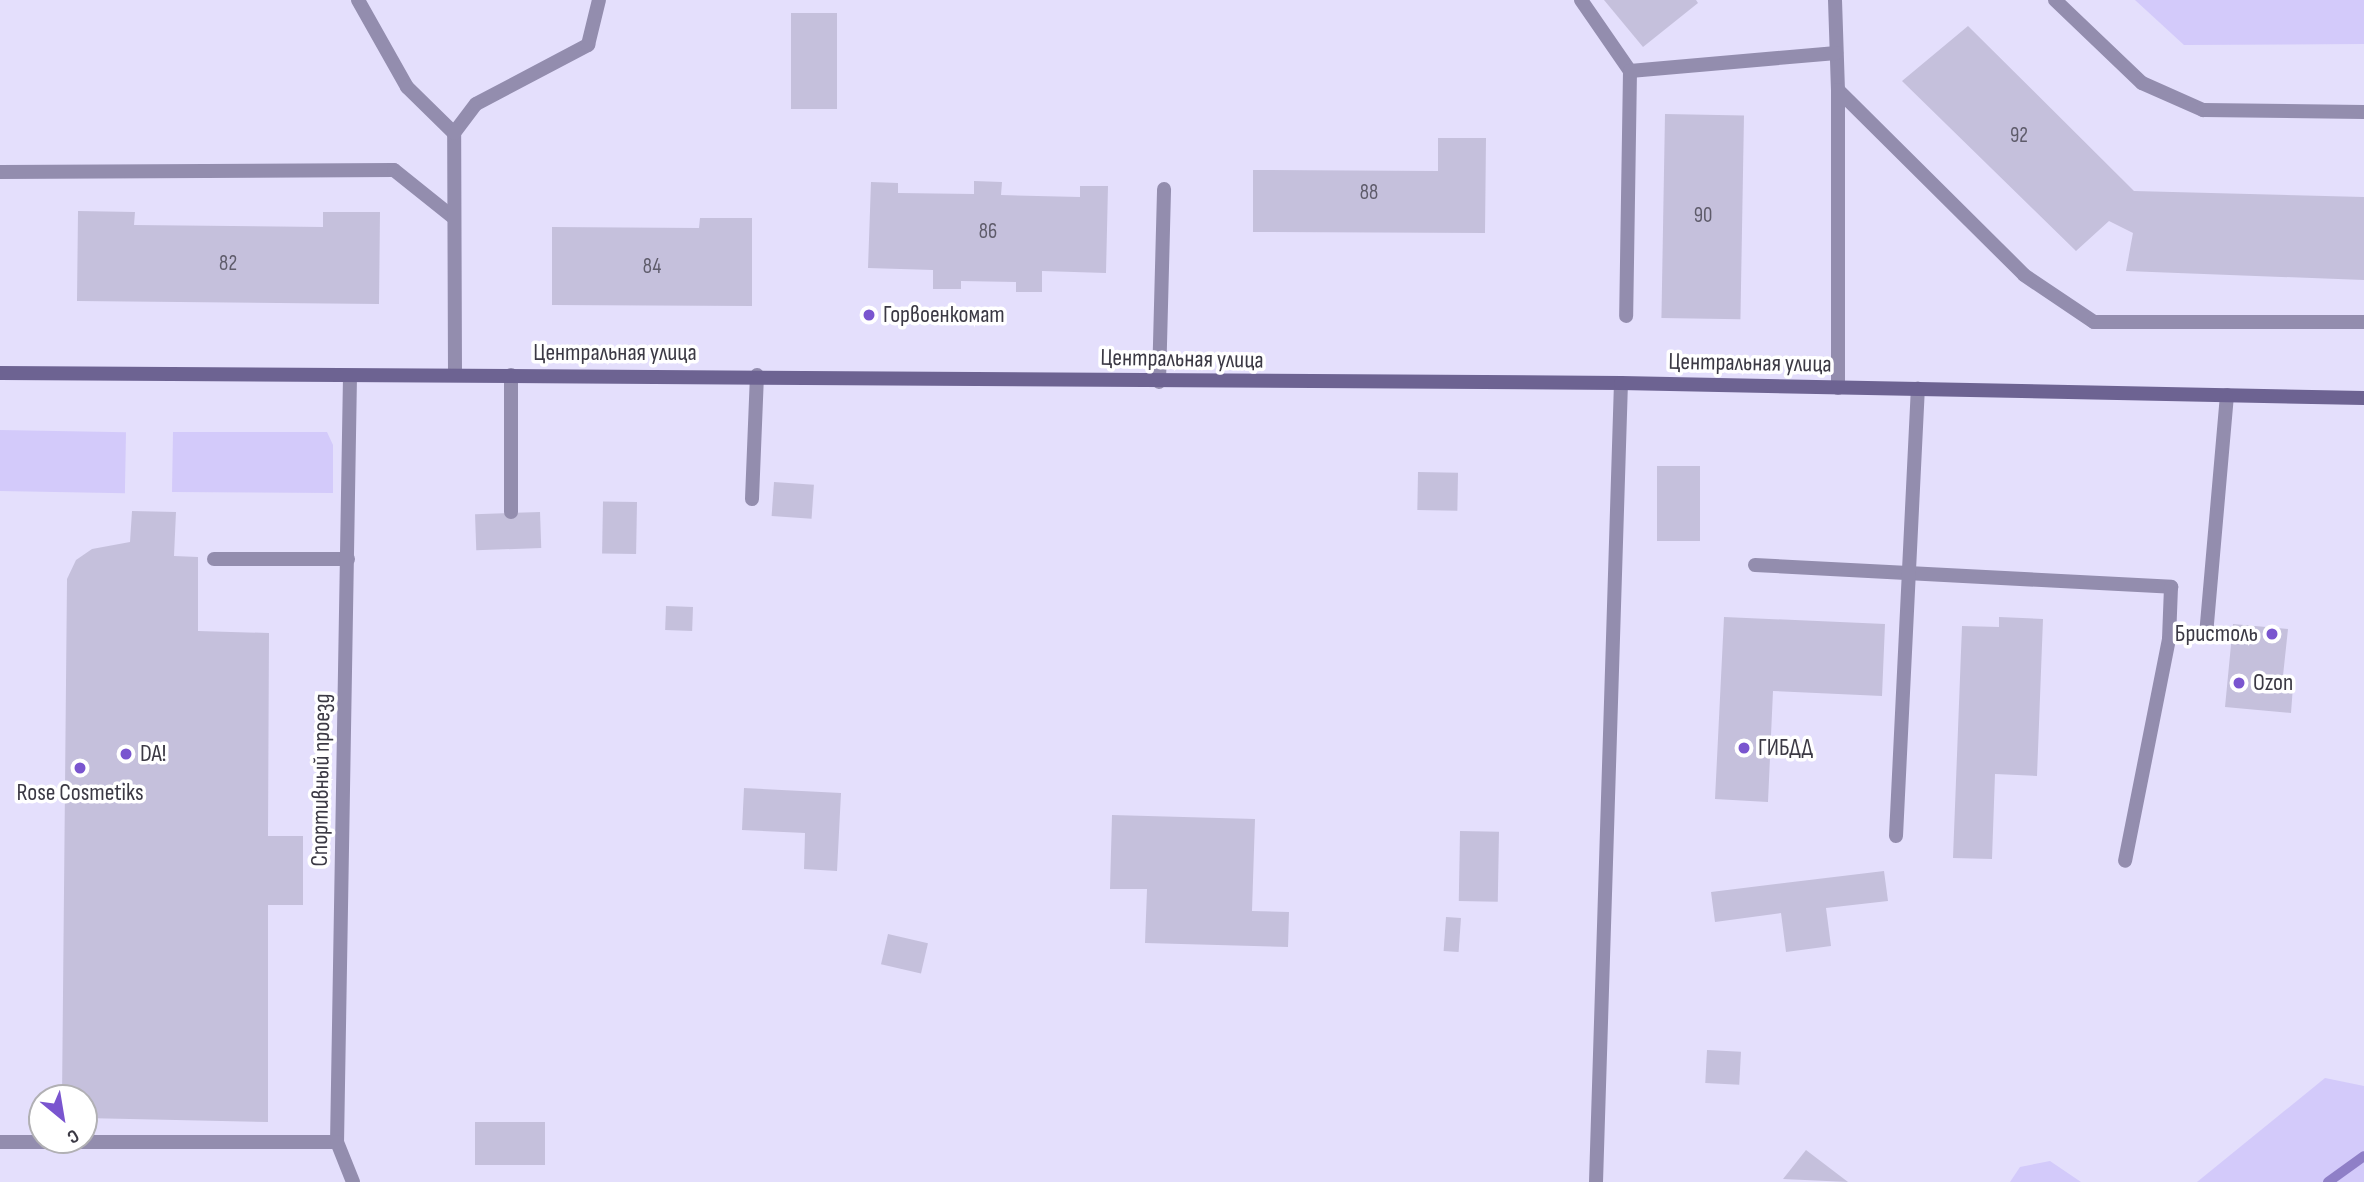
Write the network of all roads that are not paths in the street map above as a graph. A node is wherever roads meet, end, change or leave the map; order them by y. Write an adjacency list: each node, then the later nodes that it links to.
1 (358, 0): 10 (street)
2 (599, 0): 10 (street)
3 (1581, 0): 7 (street)
4 (1835, 0): 6 (street)
5 (2055, 0): 9 (street)
6 (1836, 53): 7 (street); 8 (street)
7 (1630, 71): 14 (street)
8 (1839, 90): 15 (street); 23 (street)
9 (2364, 112)
10 (454, 133): 13 (street)
11 (0, 172): 13 (street)
12 (1164, 188): 21 (street)
13 (454, 218): 17 (street)
14 (1626, 316)
15 (2364, 322)
16 (0, 373): 19 (main road, Центральная улица)
17 (455, 375): 18 (main road, Центральная улица); 19 (main road, Центральная улица)
18 (511, 375): 20 (main road, Центральная улица); 28 (street)
19 (350, 376): 30 (street, Спортивный проезд)
20 (757, 376): 21 (main road, Центральная улица); 27 (street)
21 (1159, 382): 22 (main road, Центральная улица)
22 (1621, 383): 23 (main road, Центральная улица); 39 (street)
23 (1838, 388): 24 (main road, Центральная улица)
24 (1918, 389): 25 (main road, Центральная улица); 32 (street)
25 (2227, 395): 26 (main road, Центральная улица); 33 (street)
26 (2364, 398)
27 (752, 499)
28 (511, 512)
29 (214, 559): 30 (street)
30 (348, 559): 37 (street, Спортивный проезд)
31 (1755, 565): 32 (street)
32 (1911, 571): 34 (street); 35 (street)
33 (2206, 635)
34 (1896, 836)
35 (2125, 861)
36 (0, 1142): 37 (street)
37 (337, 1142): 38 (street, Спортивный проезд)
38 (353, 1182)
39 (1596, 1182)

